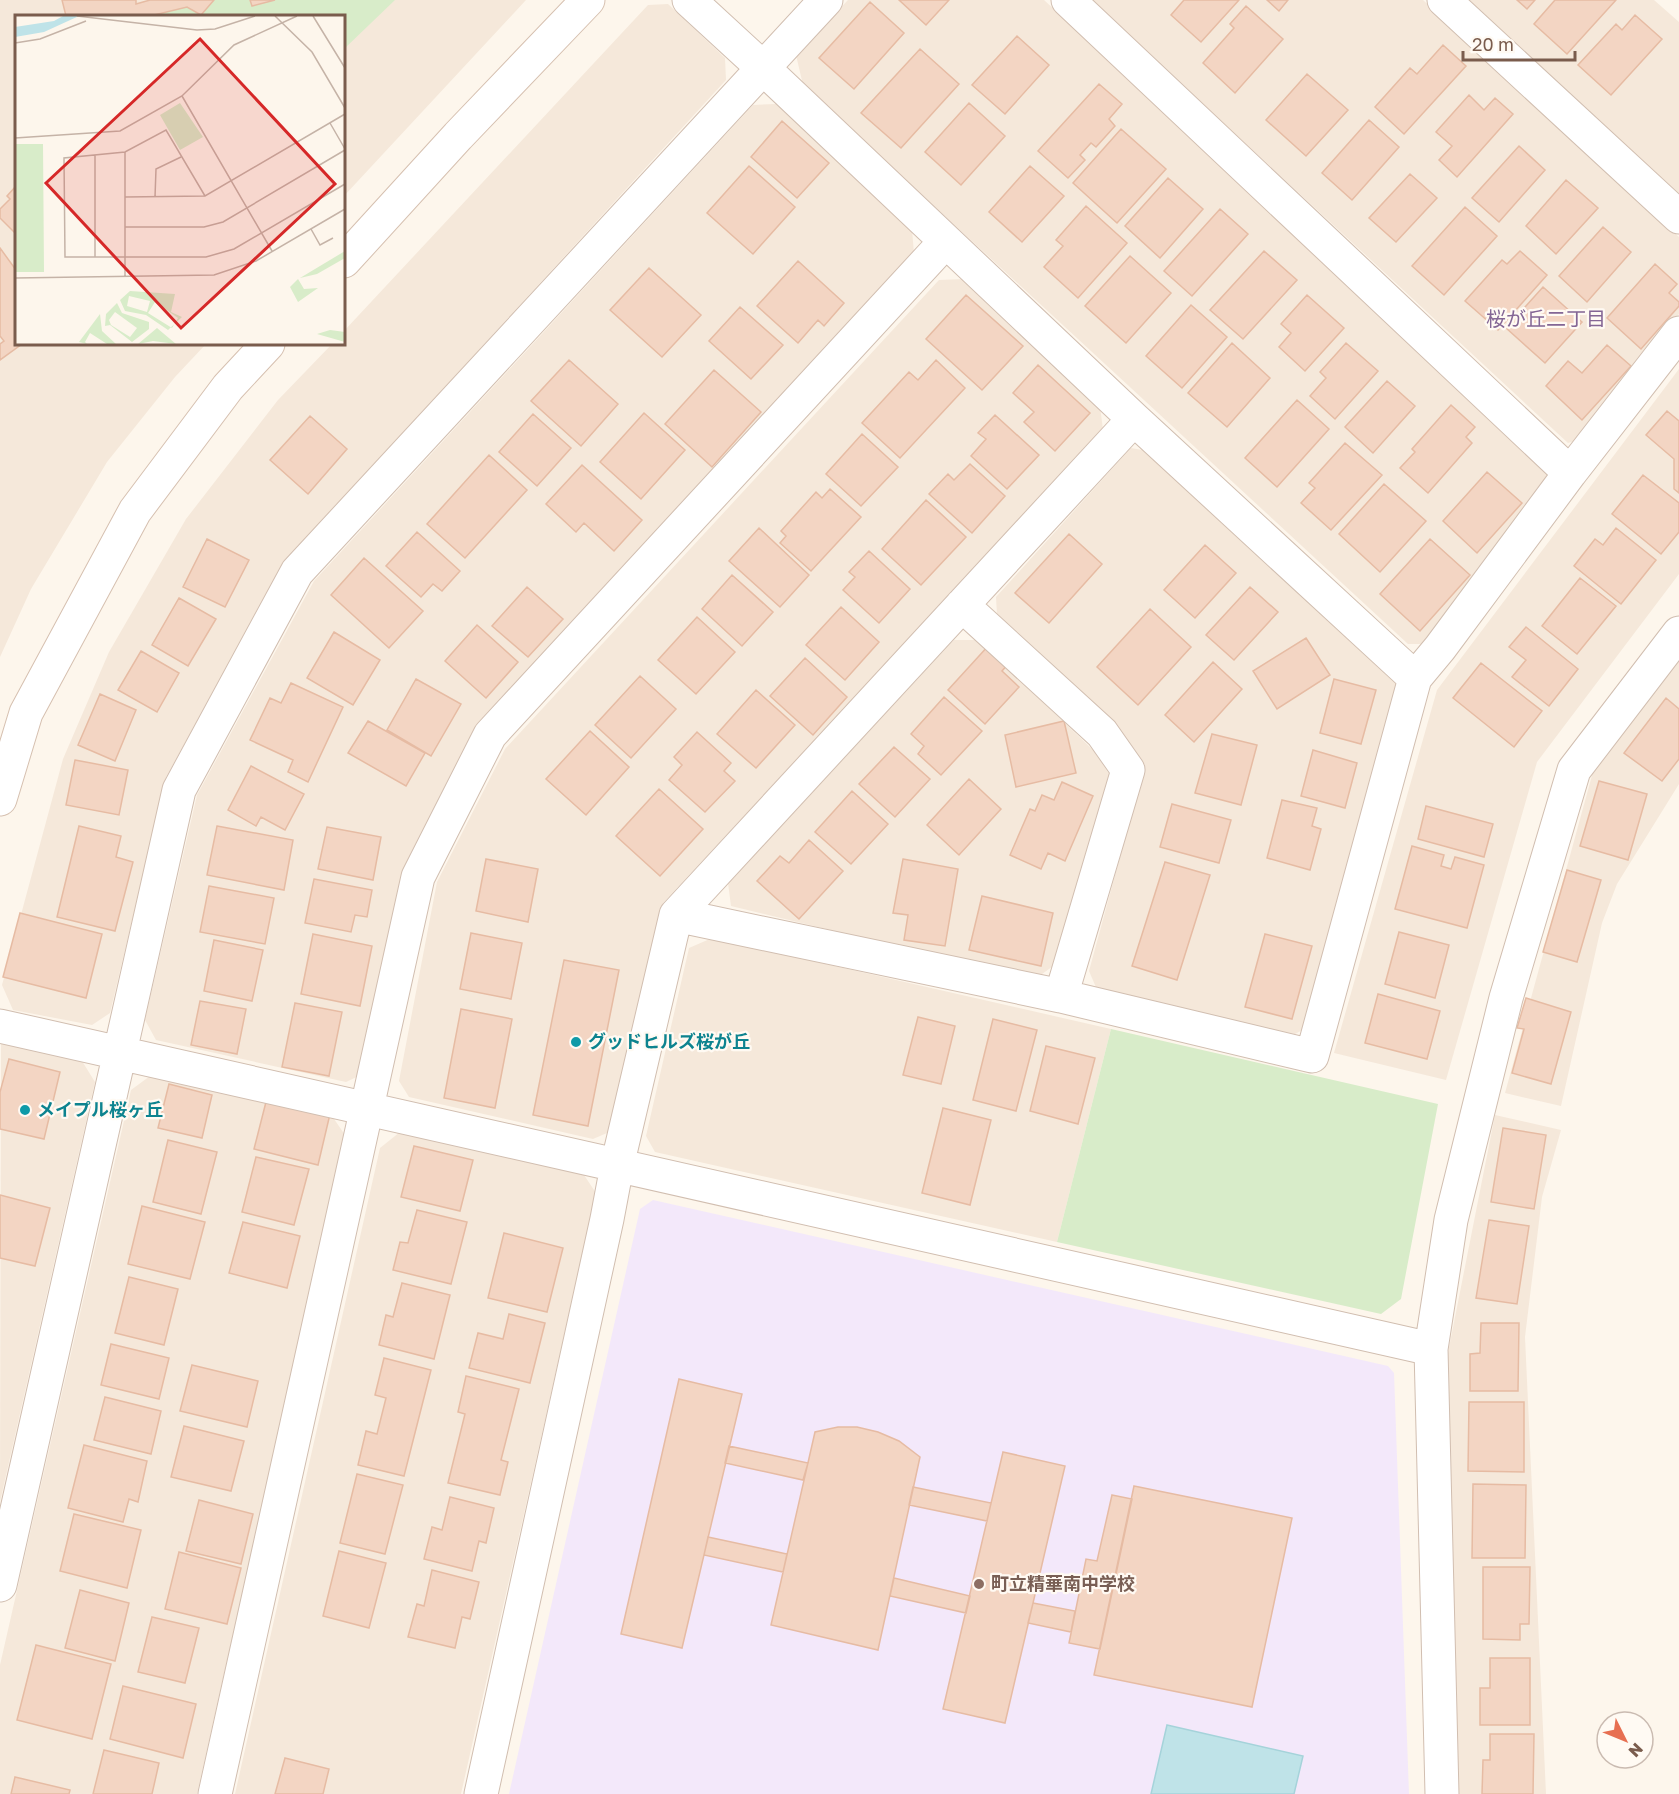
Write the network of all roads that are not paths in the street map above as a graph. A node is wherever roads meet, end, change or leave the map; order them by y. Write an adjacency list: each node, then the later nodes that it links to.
1 (588, 0): 9 (street)
2 (689, 0): 6 (street)
3 (826, 0): 6 (street)
4 (1068, 0): 13 (street)
5 (1444, 0): 7 (street)
6 (763, 68): 8 (street); 21 (street)
7 (1679, 217)
8 (945, 242): 12 (street); 22 (street)
9 (345, 260)
10 (1679, 333): 13 (street)
11 (267, 345): 17 (street)
12 (1134, 419): 14 (street); 16 (street)
13 (1570, 473): 16 (street)
14 (962, 605): 18 (street); 19 (street)
15 (1679, 633): 24 (street)
16 (1415, 678): 19 (street)
17 (0, 799)
18 (676, 915): 19 (street); 23 (street)
19 (1061, 996)
20 (0, 1026): 21 (street)
21 (120, 1052): 22 (street); 25 (street)
22 (368, 1108): 23 (street); 26 (street)
23 (617, 1166): 24 (street); 27 (street)
24 (1431, 1349): 28 (street)
25 (0, 1585)
26 (215, 1794)
27 (481, 1794)
28 (1442, 1794)

